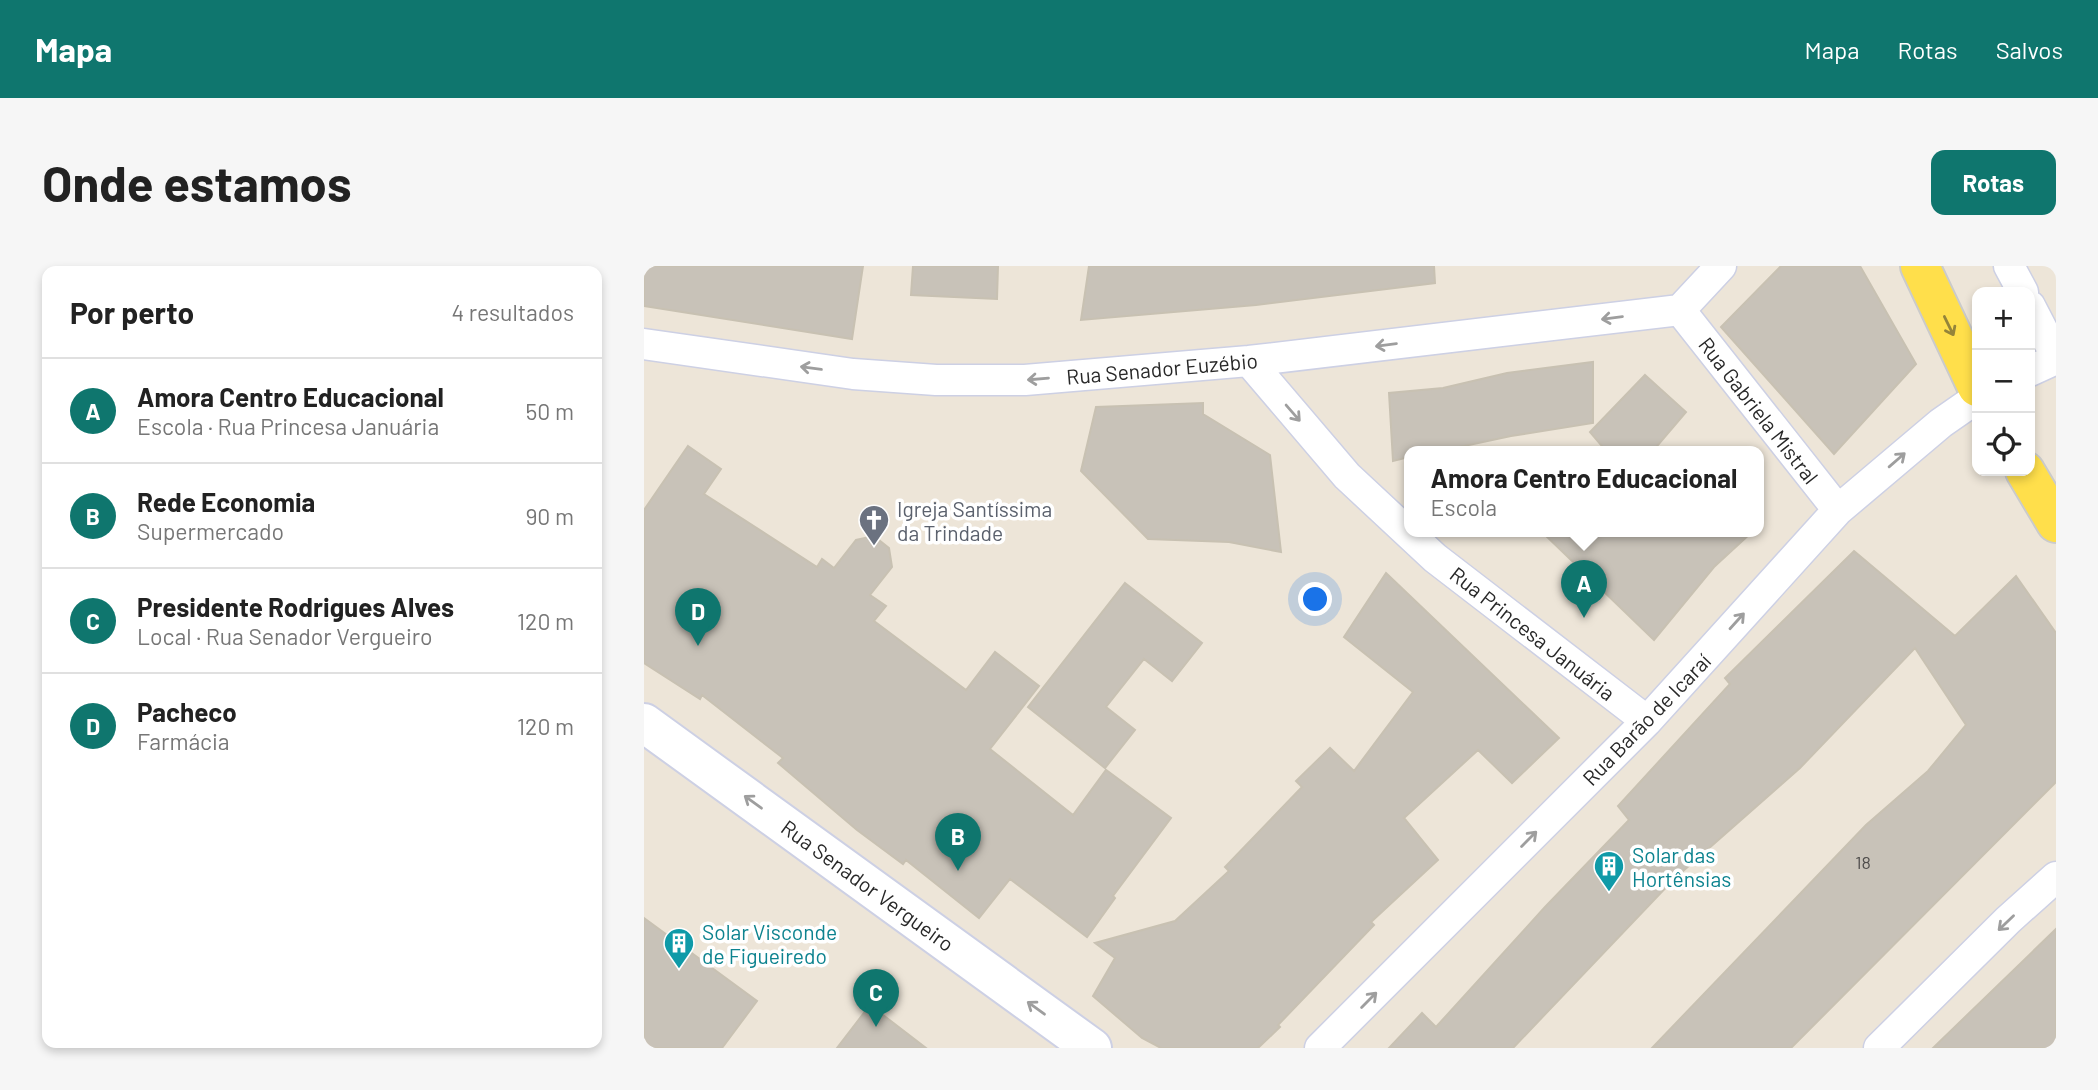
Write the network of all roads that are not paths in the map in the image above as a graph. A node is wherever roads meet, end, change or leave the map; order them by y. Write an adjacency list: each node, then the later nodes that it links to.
1 (1721, 266): 5 (street)
2 (1920, 266): 11 (main road, one-way to 11)
3 (2009, 266): 4 (street)
4 (2020, 287)
5 (1680, 310): 9 (street, Rua Senador Euzébio, one-way to 9); 14 (street, Rua Gabriela Mistral)
6 (2035, 316): 8 (street)
7 (644, 344): 9 (street, Rua Senador Euzébio, one-way to 7)
8 (2056, 357): 10 (street)
9 (1249, 361): 16 (street, Rua Princesa Januária, one-way to 16)
10 (2035, 369)
11 (1972, 376)
12 (1972, 401): 14 (street, Rua Barão de Icaraí, one-way to 12)
13 (2028, 476): 15 (main road)
14 (1838, 510): 18 (street, Rua Barão de Icaraí, one-way to 14)
15 (2056, 523)
16 (1404, 529)
17 (1412, 537): 18 (street, Rua Princesa Januária, one-way to 18)
18 (1647, 721): 22 (street, Rua Barão de Icaraí, one-way to 18)
19 (644, 723): 21 (street, Rua Senador Vergueiro, one-way to 19)
20 (2056, 877): 23 (street, one-way to 23)
21 (1091, 1048)
22 (1320, 1048)
23 (1879, 1048)

